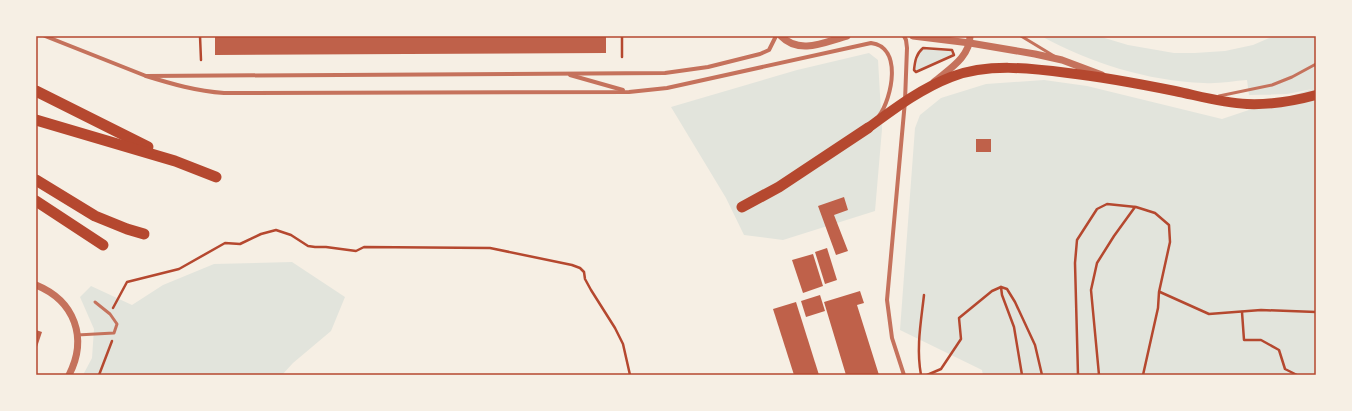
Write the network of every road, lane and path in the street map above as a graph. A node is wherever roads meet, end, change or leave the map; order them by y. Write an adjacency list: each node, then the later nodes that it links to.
1 (45, 36): 17 (street)
2 (200, 36): 12 (path)
3 (622, 36): 11 (path)
4 (776, 36): 16 (street)
5 (781, 36): 6 (street)
6 (847, 36)
7 (904, 36): 24 (street)
8 (913, 36): 10 (street)
9 (1021, 36): 13 (lane)
10 (970, 39): 13 (street); 19 (street)
11 (622, 57)
12 (201, 60)
13 (1062, 60): 18 (street)
14 (1316, 64): 23 (lane)
15 (923, 70): 15 (path)
16 (566, 74): 17 (street); 21 (street)
17 (146, 76): 21 (street)
18 (1109, 78): 19 (main road); 23 (main road)
19 (926, 88): 24 (main road)
20 (36, 91): 27 (highway)
21 (629, 92): 26 (street)
22 (1316, 95): 23 (main road)
23 (1209, 98)
24 (905, 101): 26 (main road); 48 (street)
25 (36, 120): 27 (highway)
26 (868, 128): 31 (highway)
27 (175, 161): 28 (highway)
28 (216, 177)
29 (36, 180): 33 (highway)
30 (36, 201): 34 (highway)
31 (742, 207)
32 (1136, 207): 37 (path); 53 (path); 54 (path)
33 (144, 234)
34 (103, 245)
35 (36, 286): 44 (street)
36 (1001, 286): 50 (path); 51 (path); 52 (path)
37 (1159, 292): 40 (path); 55 (path)
38 (924, 295): 49 (path)
39 (95, 302): 42 (lane)
40 (1242, 312): 41 (path); 56 (path)
41 (1316, 312)
42 (110, 314): 43 (lane); 47 (path)
43 (114, 333): 44 (lane); 46 (path)
44 (77, 335): 45 (street)
45 (68, 375)
46 (99, 375)
47 (630, 375)
48 (904, 375)
49 (921, 375)
50 (927, 375)
51 (1022, 375)
52 (1042, 375)
53 (1078, 375)
54 (1099, 375)
55 (1143, 375)
56 (1297, 375)

